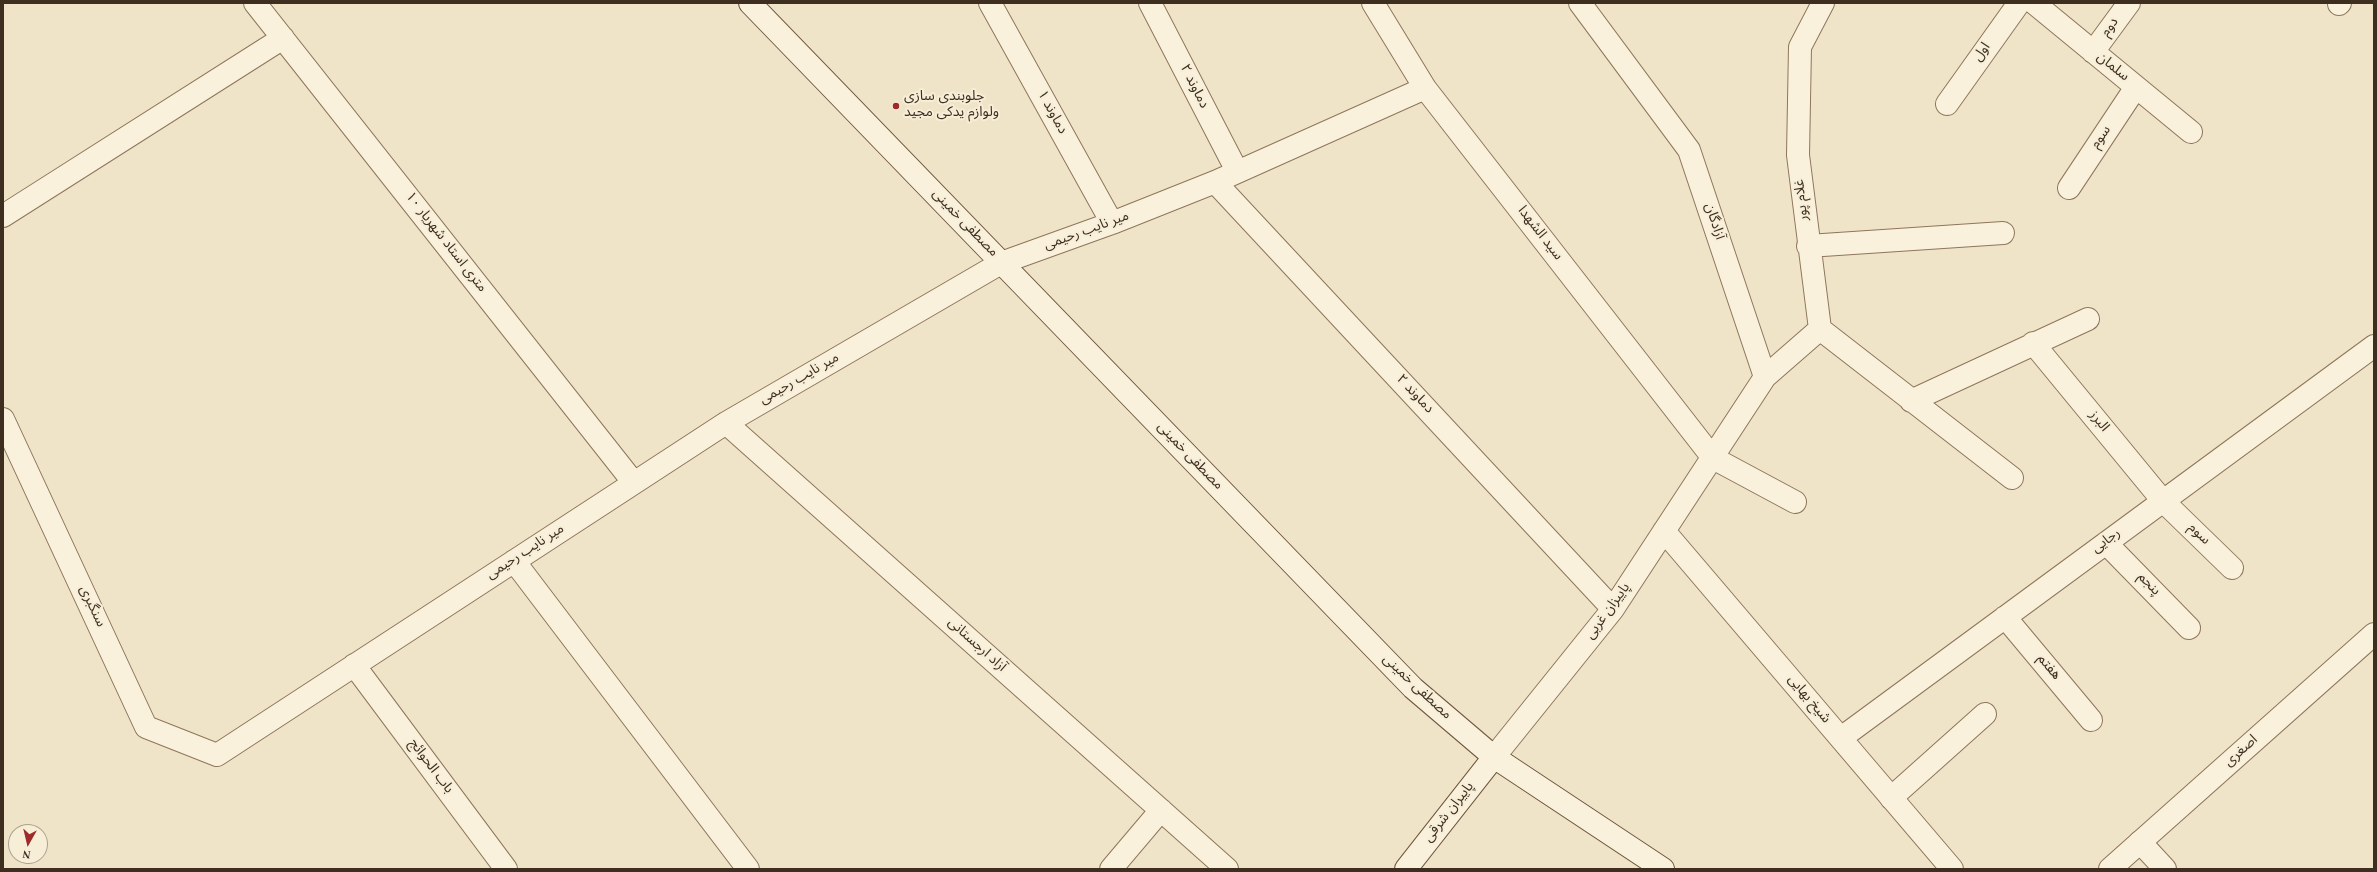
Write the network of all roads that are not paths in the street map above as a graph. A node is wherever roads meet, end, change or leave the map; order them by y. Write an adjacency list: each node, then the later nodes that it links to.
1 (255, 3): 11 (street, ۱۰ متری استاد شهریار)
2 (750, 3): 24 (street, مصطفی خمینی)
3 (990, 3): 21 (street, دماوند ۱)
4 (1150, 3): 17 (street, دماوند ۲)
5 (1373, 3): 14 (street, سید الشهدا)
6 (1580, 3): 29 (street, آزادگان)
7 (1823, 3): 23 (street, غلام پور)
8 (2019, 3): 15 (street, اول)
9 (2034, 3): 12 (street, سلمان)
10 (2129, 3): 12 (street, دوم)
11 (284, 38): 20 (street); 35 (street, ۱۰ متری استاد شهریار)
12 (2093, 52): 13 (street, سلمان)
13 (2136, 87): 16 (street, سلمان); 19 (street, سوم)
14 (1425, 88): 17 (street, میر نایب رحیمی); 33 (street, سید الشهدا)
15 (1947, 104)
16 (2191, 132)
17 (1237, 171): 18 (street, میر نایب رحیمی)
18 (1216, 182): 21 (street, میر نایب رحیمی); 42 (street, دماوند ۲)
19 (2069, 188)
20 (3, 216)
21 (1112, 223): 24 (street, میر نایب رحیمی)
22 (2003, 233): 23 (street)
23 (1808, 246): 26 (street, غلام پور)
24 (1002, 263): 32 (street, میر نایب رحیمی); 51 (street, مصطفی خمینی)
25 (2088, 318): 27 (street)
26 (1820, 329): 29 (street); 30 (street)
27 (2033, 343): 30 (street); 36 (street, البرز)
28 (2374, 346): 36 (street, رجایی)
29 (1765, 377): 33 (street)
30 (1911, 401): 34 (street)
31 (3, 419): 50 (street, سنگبری)
32 (726, 423): 35 (street, میر نایب رحیمی); 53 (street, آزاد ارجستانی)
33 (1713, 458): 37 (street); 38 (street, پاییزان غربی)
34 (2012, 478)
35 (634, 483): 40 (street, میر نایب رحیمی)
36 (2163, 501): 39 (street, رجایی); 41 (street, سوم)
37 (1795, 502)
38 (1664, 531): 42 (street, پاییزان غربی); 49 (street, شیخ بهایی)
39 (2106, 543): 43 (street, رجایی); 44 (street, پنجم)
40 (514, 561): 46 (street, میر نایب رحیمی); 57 (street)
41 (2232, 568)
42 (1613, 609): 51 (street, پاییزان غربی)
43 (2006, 617): 48 (street, هفتم); 49 (street, رجایی)
44 (2189, 628)
45 (2374, 634): 54 (street, اصغری)
46 (354, 665): 50 (street, میر نایب رحیمی); 56 (street, باب الحوائج)
47 (1985, 714): 52 (street)
48 (2091, 720)
49 (1840, 738): 52 (street, شیخ بهایی)
50 (217, 754)
51 (1494, 757): 55 (street, مصطفی خمینی); 60 (street, پاییران شرقی)
52 (1891, 798): 61 (street, شیخ بهایی)
53 (1161, 810): 58 (street); 59 (street, آزاد ارجستانی)
54 (2140, 842): 62 (street, اصغری); 63 (street)
55 (1657, 867)
56 (506, 869)
57 (748, 869)
58 (1111, 869)
59 (1227, 869)
60 (1406, 869)
61 (1952, 869)
62 (2110, 869)
63 (2165, 869)

